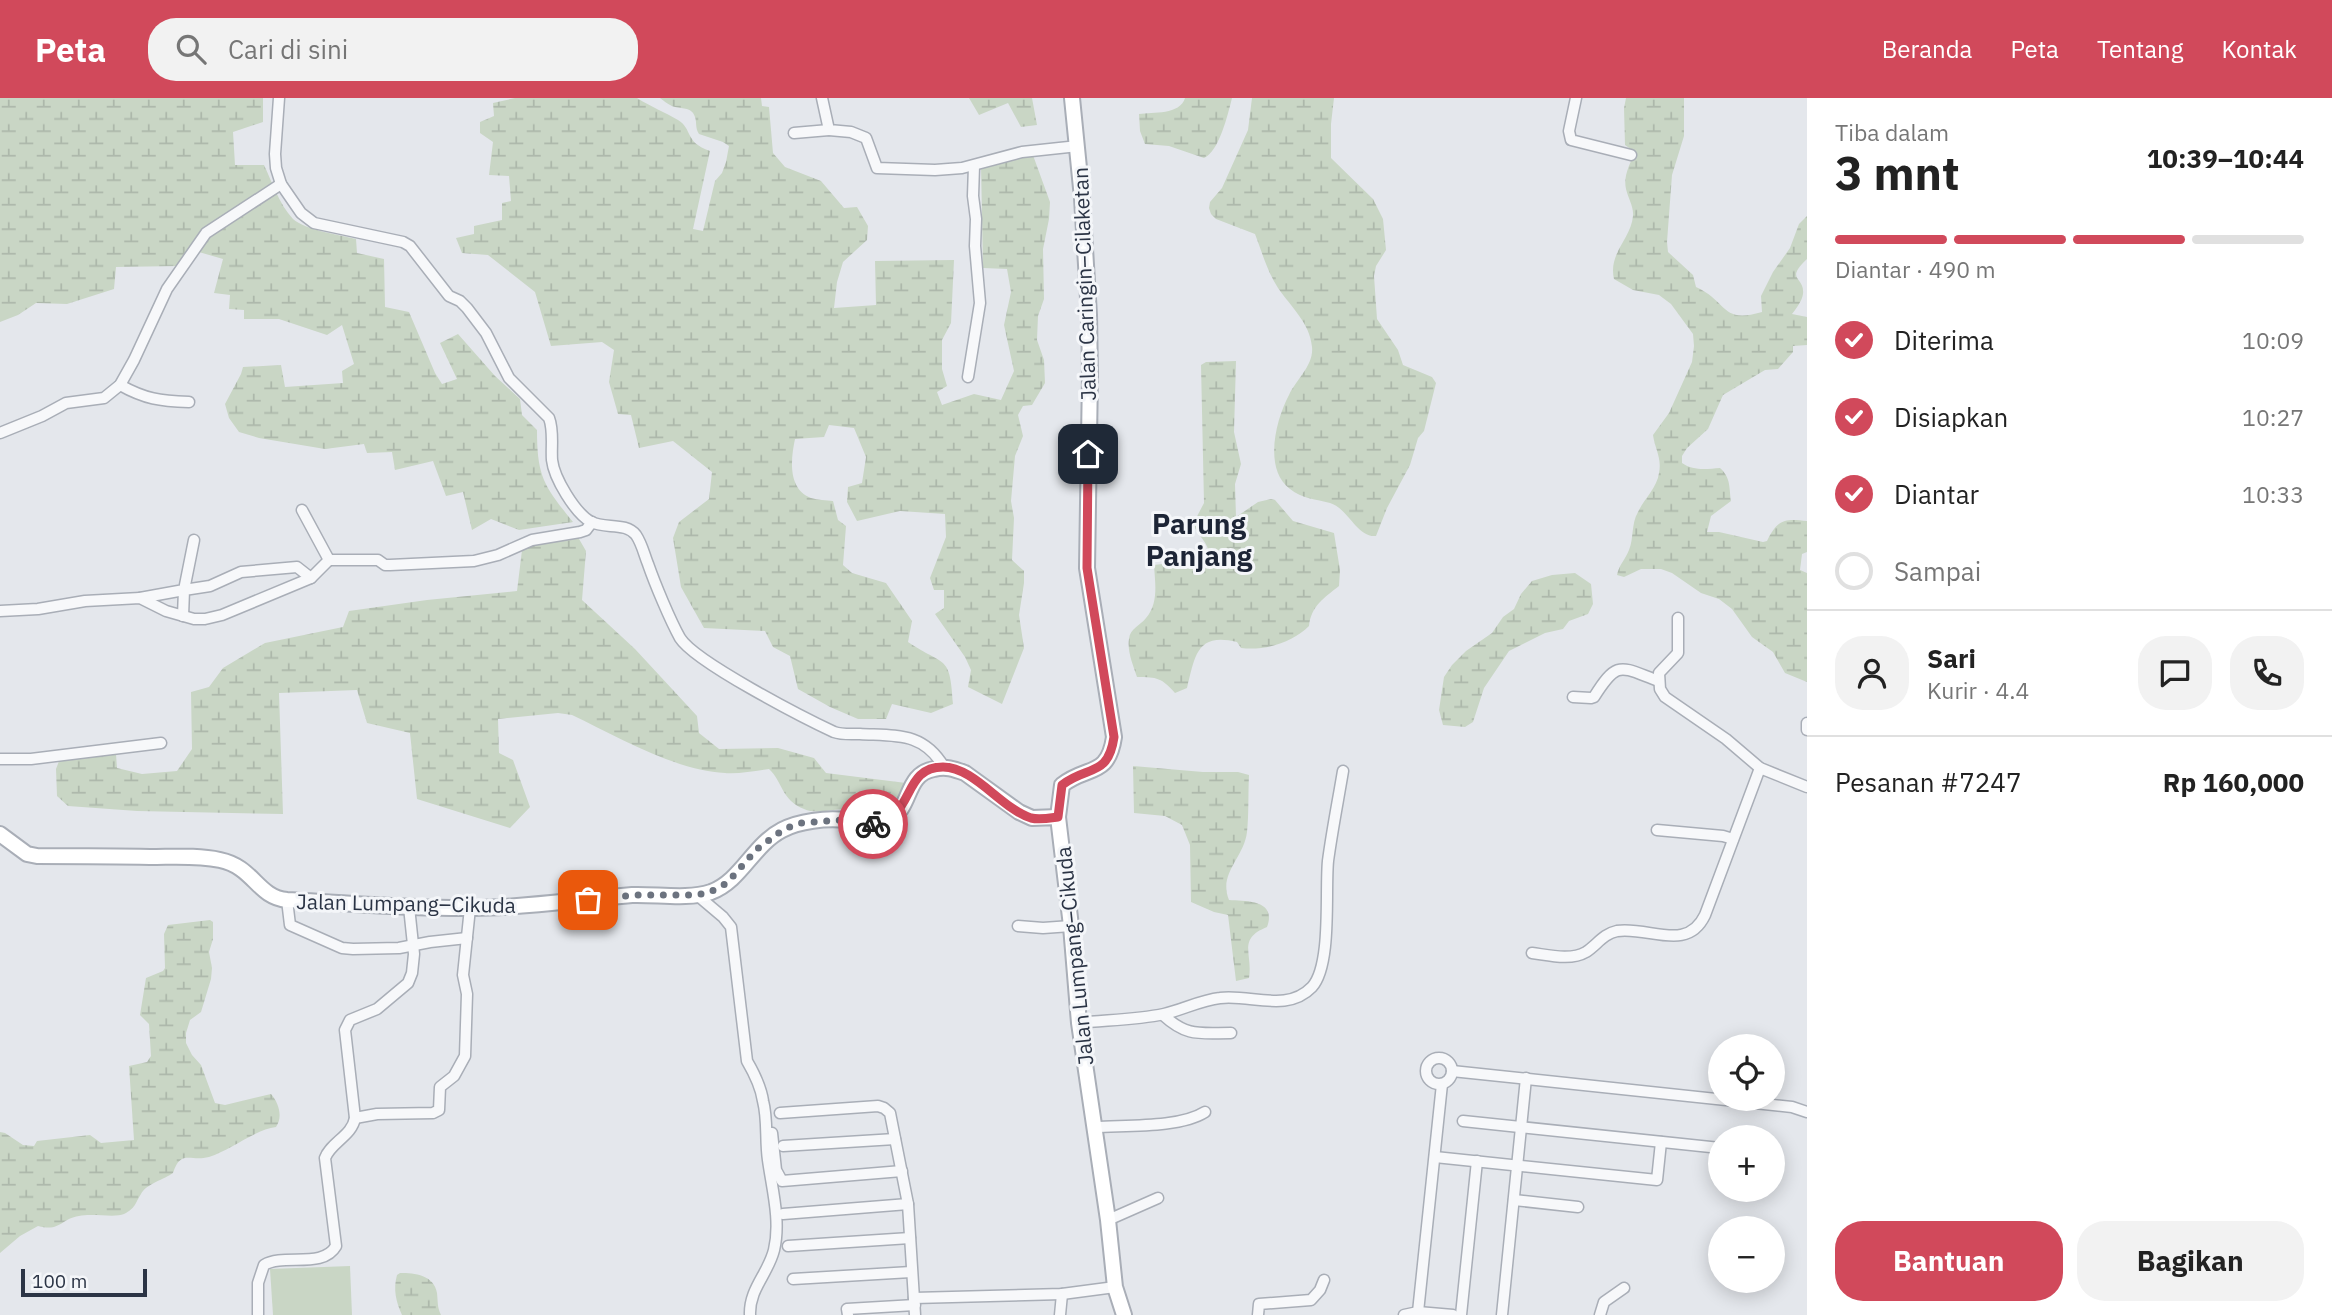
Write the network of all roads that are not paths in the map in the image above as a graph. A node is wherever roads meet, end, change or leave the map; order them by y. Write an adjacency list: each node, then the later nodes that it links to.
1 (279, 98): 10 (street)
2 (822, 98): 5 (street)
3 (1072, 98): 7 (street, Jalan Caringin–Cilaketan)
4 (1577, 98): 8 (street)
5 (829, 130): 6 (street); 9 (street)
6 (794, 133)
7 (1078, 146): 9 (street); 35 (street, Jalan Caringin–Cilaketan)
8 (1630, 155)
9 (974, 166): 11 (street)
10 (281, 184): 12 (street); 16 (street)
11 (968, 377)
12 (120, 385): 13 (street); 14 (street)
13 (189, 402)
14 (0, 433)
15 (302, 510): 18 (street)
16 (592, 522): 18 (street); 31 (street)
17 (194, 540): 20 (street)
18 (329, 559): 19 (street)
19 (310, 578): 20 (street); 23 (street)
20 (184, 590): 21 (street); 23 (street)
21 (140, 598): 22 (street); 23 (street)
22 (0, 611)
23 (183, 616)
24 (1678, 618): 25 (street)
25 (1659, 681): 26 (street); 32 (street)
26 (1573, 697)
27 (1807, 723): 28 (street)
28 (1807, 730)
29 (161, 743): 30 (street)
30 (0, 759)
31 (944, 767): 35 (street, Jalan Lumpang–Cikuda); 39 (street, Jalan Lumpang–Cikuda)
32 (1760, 768): 34 (street); 38 (street)
33 (1343, 771): 48 (street)
34 (1806, 784)
35 (1058, 817): 44 (street, Jalan Lumpang–Cikuda)
36 (1657, 830): 38 (street)
37 (0, 834): 40 (street, Jalan Lumpang–Cikuda)
38 (1733, 839): 47 (street)
39 (697, 895): 42 (street, Jalan Lumpang–Cikuda); 54 (street)
40 (287, 900): 41 (street, Jalan Lumpang–Cikuda); 46 (street)
41 (409, 907): 42 (street, Jalan Lumpang–Cikuda); 46 (street)
42 (470, 908): 45 (street)
43 (1018, 926): 44 (street)
44 (1071, 926): 49 (street, Jalan Lumpang–Cikuda)
45 (467, 938): 46 (street); 58 (street)
46 (412, 945): 58 (street)
47 (1532, 953)
48 (1163, 1015): 49 (street); 50 (street)
49 (1079, 1023): 60 (street, Jalan Lumpang–Cikuda)
50 (1231, 1033)
51 (1452, 1071): 52 (street); 53 (street); 53 (street)
52 (1526, 1078): 56 (street); 61 (street)
53 (1442, 1084): 66 (street)
54 (764, 1104): 69 (street); 89 (street)
55 (1205, 1112): 60 (street)
56 (1807, 1112)
57 (780, 1113): 62 (street)
58 (355, 1118): 88 (street)
59 (1463, 1121): 61 (street)
60 (1095, 1127): 75 (street, Jalan Lumpang–Cikuda)
61 (1521, 1127): 63 (street); 68 (street)
62 (895, 1139): 64 (street); 69 (street)
63 (1661, 1142): 65 (street); 68 (street)
64 (783, 1146)
65 (1708, 1147)
66 (1435, 1157): 67 (street); 86 (street)
67 (1477, 1161): 68 (street); 95 (street)
68 (1518, 1166): 71 (street)
69 (902, 1171): 72 (street)
70 (1158, 1198): 75 (street)
71 (1514, 1200): 73 (street); 96 (street)
72 (908, 1204): 74 (street); 76 (street)
73 (1578, 1207)
74 (783, 1214)
75 (1108, 1220): 81 (street, Jalan Lumpang–Cikuda)
76 (910, 1238): 77 (street); 78 (street)
77 (788, 1246)
78 (911, 1272): 79 (street); 84 (street)
79 (793, 1279)
80 (1324, 1280): 92 (street)
81 (1115, 1287): 83 (street); 87 (street, Jalan Lumpang–Cikuda)
82 (1624, 1289): 97 (street)
83 (1062, 1294): 84 (street); 91 (street)
84 (915, 1306): 85 (street)
85 (880, 1311): 90 (street)
86 (1418, 1311): 93 (street); 94 (street)
87 (1120, 1313)
88 (258, 1315)
89 (750, 1315)
90 (848, 1315)
91 (1060, 1315)
92 (1258, 1315)
93 (1404, 1315)
94 (1453, 1315)
95 (1461, 1315)
96 (1502, 1315)
97 (1600, 1315)

